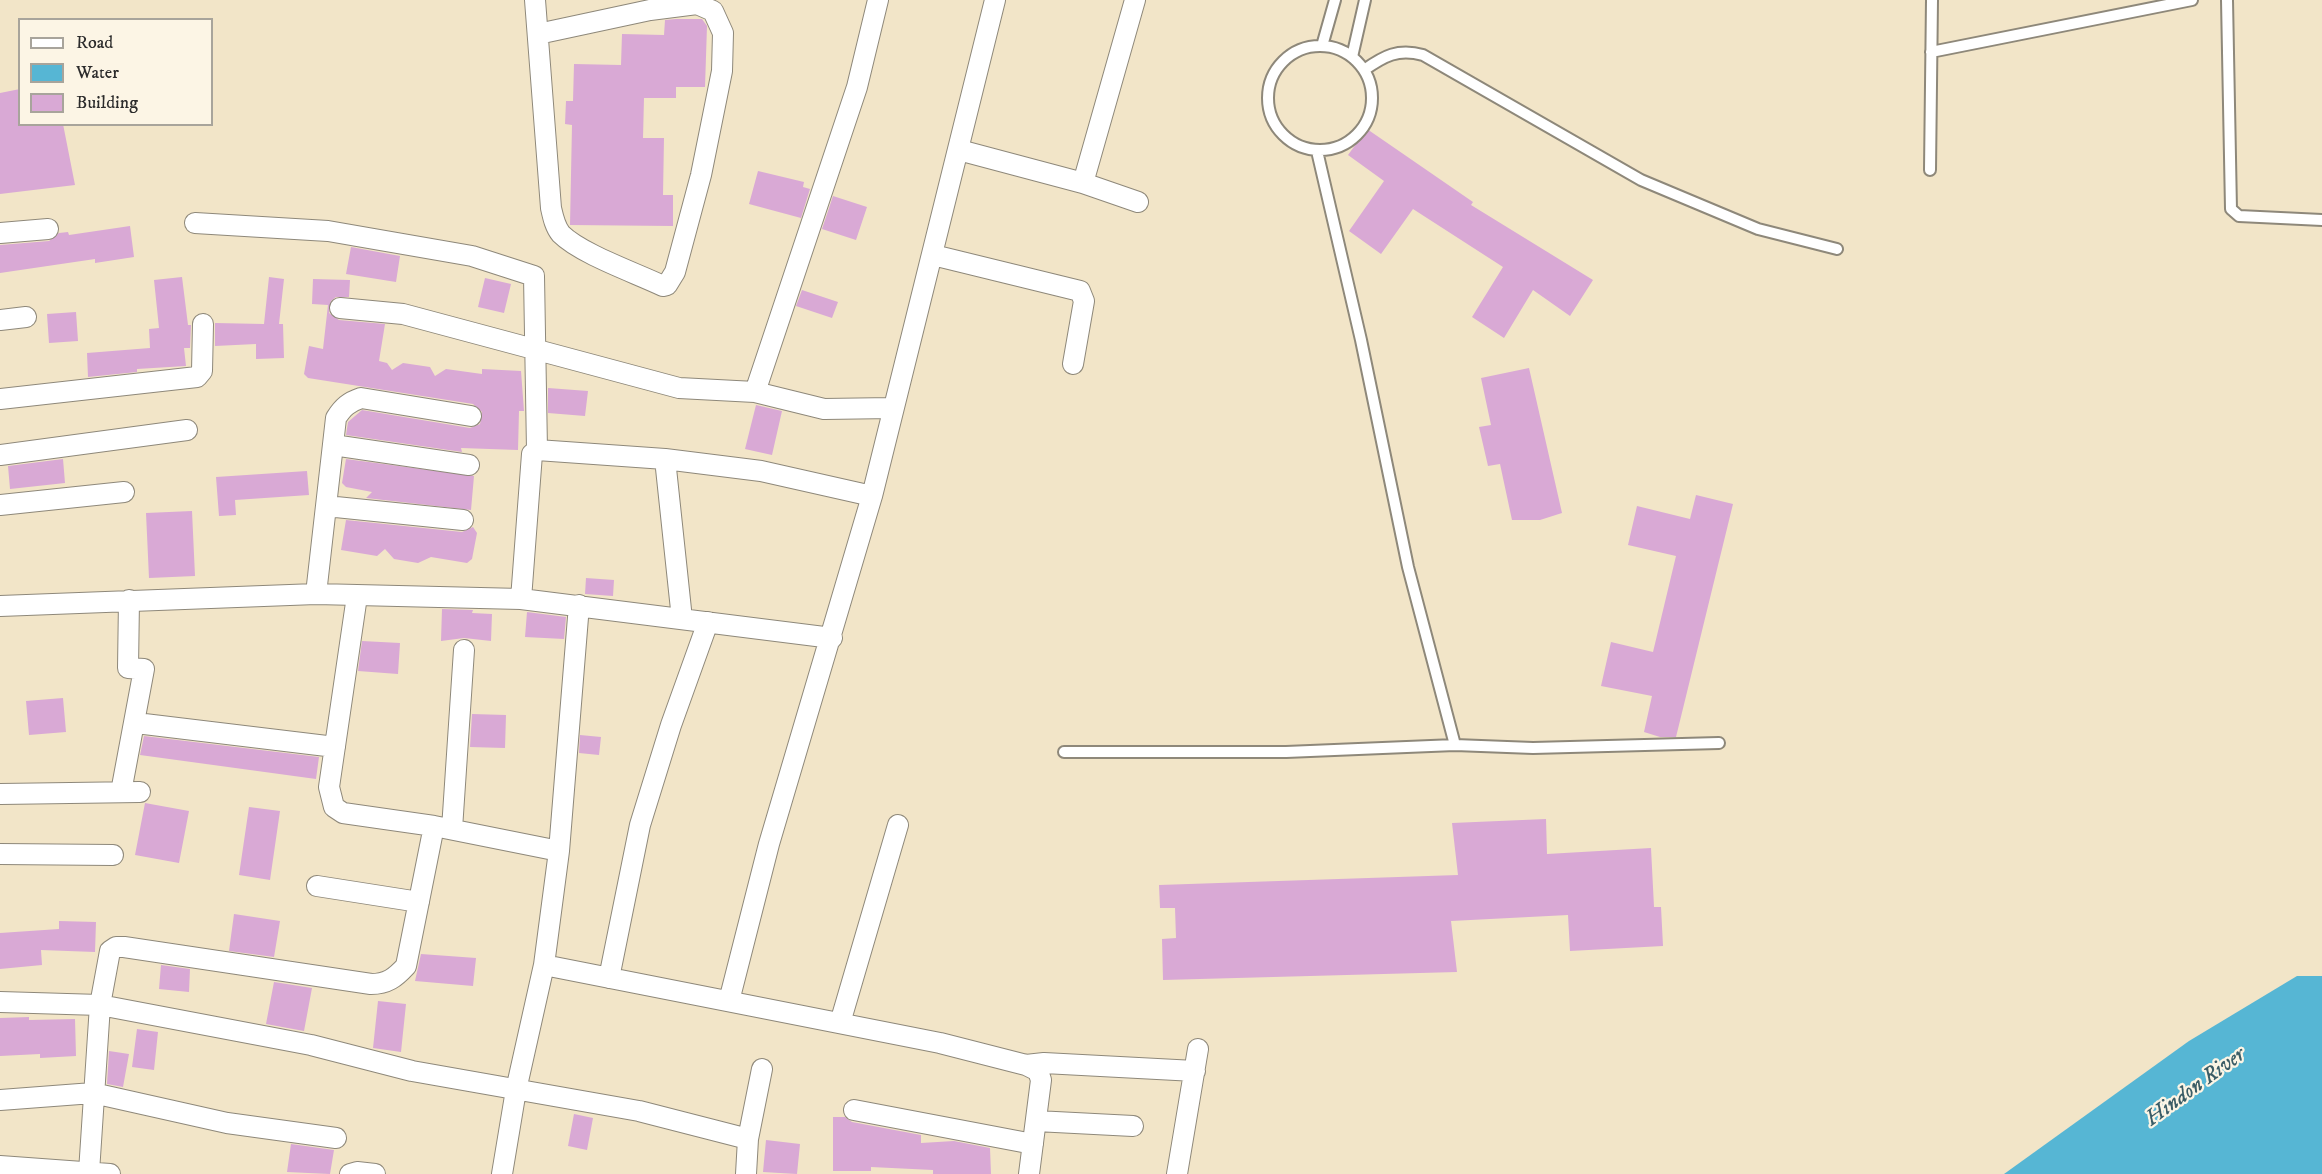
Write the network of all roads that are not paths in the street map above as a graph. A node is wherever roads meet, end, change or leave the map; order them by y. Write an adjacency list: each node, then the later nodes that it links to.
1 (535, 0): 10 (street)
2 (878, 0): 32 (street)
3 (995, 0): 15 (street)
4 (1135, 0): 18 (street)
5 (1335, 0): 11 (lane)
6 (1365, 0): 13 (lane)
7 (1932, 0): 12 (lane)
8 (2192, 0): 12 (lane)
9 (2227, 0): 20 (lane)
10 (538, 34): 10 (street)
11 (1322, 46): 13 (lane); 16 (lane)
12 (1931, 52): 17 (lane)
13 (1352, 57): 14 (lane)
14 (1364, 70): 16 (lane); 24 (lane)
15 (959, 150): 18 (street); 25 (street)
16 (1317, 151): 59 (lane)
17 (1930, 170)
18 (1083, 183): 19 (street)
19 (1138, 202)
20 (2322, 220)
21 (195, 223): 30 (street)
22 (48, 229): 23 (street)
23 (0, 233)
24 (1837, 249)
25 (933, 255): 31 (street); 34 (street)
26 (340, 309): 30 (street)
27 (26, 317): 28 (street)
28 (0, 320)
29 (203, 324): 33 (street)
30 (535, 351): 32 (street); 38 (street)
31 (1073, 364)
32 (754, 392): 34 (street)
33 (0, 399)
34 (892, 408): 43 (street)
35 (471, 416): 37 (street)
36 (187, 430): 39 (street)
37 (333, 445): 41 (street); 45 (street)
38 (537, 450): 40 (street); 49 (street)
39 (0, 455)
40 (665, 459): 43 (street); 53 (street)
41 (469, 465)
42 (124, 492): 44 (street)
43 (872, 495): 55 (street)
44 (0, 505)
45 (326, 506): 46 (street); 47 (street)
46 (462, 520)
47 (316, 594): 48 (street); 50 (street)
48 (357, 596): 49 (street); 60 (street)
49 (521, 599): 51 (street)
50 (129, 600): 52 (street); 57 (street)
51 (579, 605): 53 (street); 67 (street)
52 (0, 606)
53 (682, 619): 54 (street)
54 (708, 621): 55 (street); 73 (street)
55 (832, 638): 74 (street)
56 (464, 650): 66 (street)
57 (136, 723): 60 (street); 62 (street)
58 (1719, 743): 59 (lane)
59 (1455, 745): 61 (lane)
60 (335, 747): 66 (street)
61 (1064, 752)
62 (121, 792): 63 (street); 64 (street)
63 (141, 792)
64 (0, 794)
65 (898, 825): 77 (street)
66 (443, 827): 67 (street); 71 (street)
67 (560, 850): 72 (street)
68 (0, 854): 69 (street)
69 (113, 855)
70 (317, 886): 71 (street)
71 (419, 902): 76 (street)
72 (544, 965): 73 (street); 82 (street)
73 (609, 978): 74 (street)
74 (729, 1001): 77 (street)
75 (0, 1002): 76 (street)
76 (100, 1005): 82 (street); 83 (street)
77 (840, 1023): 79 (street)
78 (1198, 1049): 81 (street)
79 (1026, 1065): 81 (street); 86 (street)
80 (762, 1069): 89 (street)
81 (1194, 1071): 99 (street)
82 (516, 1090): 89 (street); 96 (street)
83 (93, 1093): 84 (street); 88 (street); 92 (street)
84 (0, 1100)
85 (854, 1110): 90 (street)
86 (1036, 1121): 87 (street); 90 (street)
87 (1133, 1126)
88 (336, 1138)
89 (748, 1139): 97 (street)
90 (1033, 1144): 98 (street)
91 (0, 1166): 92 (street)
92 (77, 1173): 93 (street)
93 (110, 1174)
94 (350, 1174): 95 (street)
95 (375, 1174)
96 (502, 1174)
97 (746, 1174)
98 (1029, 1174)
99 (1176, 1174)

